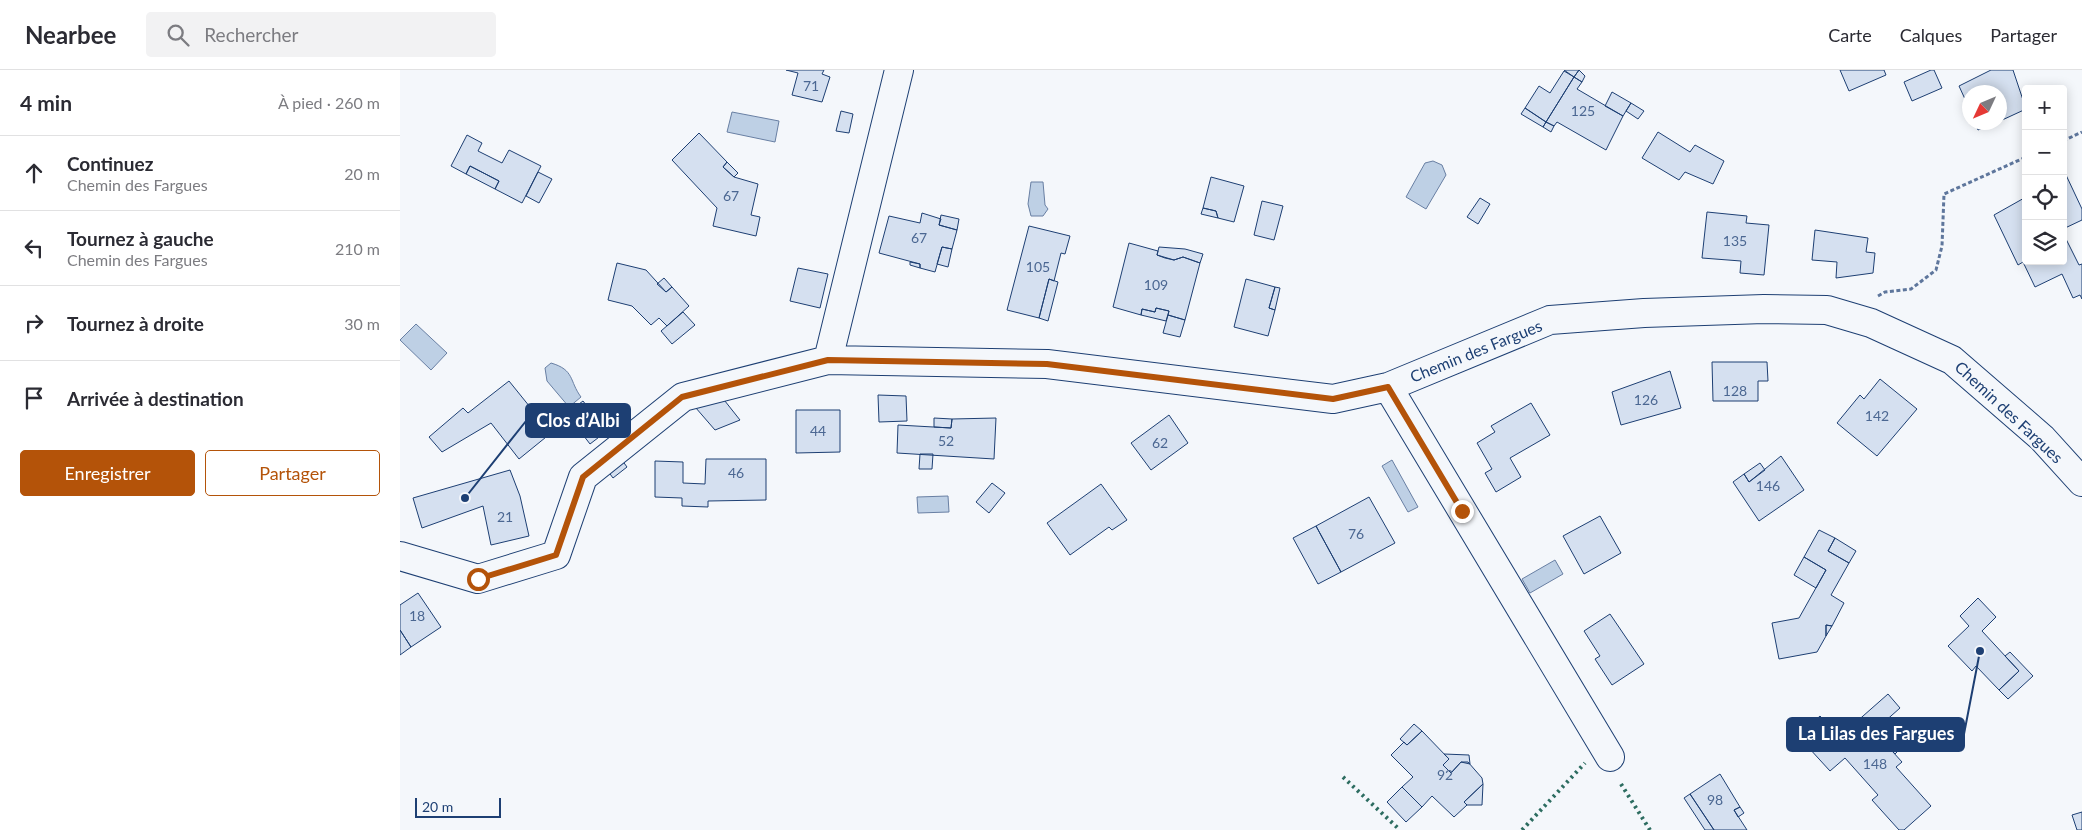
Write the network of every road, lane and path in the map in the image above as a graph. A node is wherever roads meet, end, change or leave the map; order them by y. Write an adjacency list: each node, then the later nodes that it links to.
1 (899, 70): 6 (street)
2 (2082, 132): 3 (path)
3 (2067, 139)
4 (2022, 159): 5 (path)
5 (1841, 313): 7 (street, Chemin des Fargues); 8 (street, Chemin des Fargues)
6 (828, 360): 7 (street, Chemin des Fargues); 9 (street, Chemin des Fargues)
7 (1388, 387): 10 (street)
8 (2082, 482)
9 (400, 556)
10 (1610, 757)

